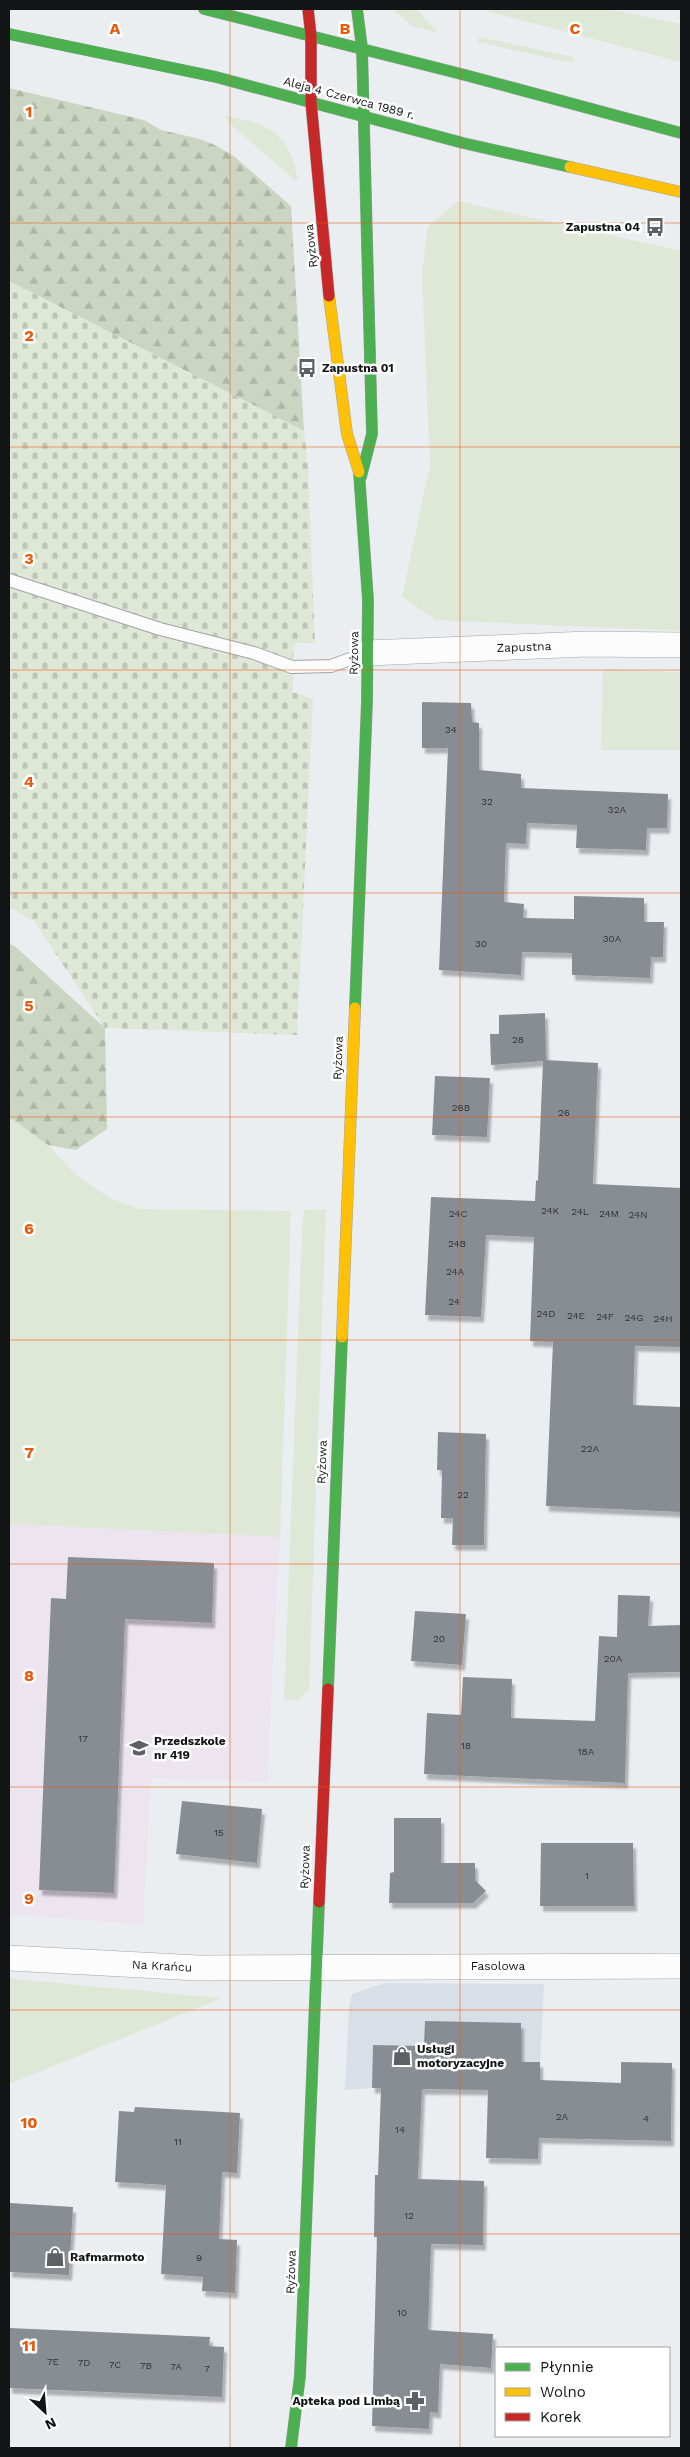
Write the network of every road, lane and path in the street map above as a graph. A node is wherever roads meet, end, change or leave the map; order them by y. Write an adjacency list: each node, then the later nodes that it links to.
1 (204, 9): 5 (street)
2 (308, 9): 5 (street, Ryżowa)
3 (357, 9): 6 (street, Ryżowa)
4 (9, 34): 7 (street, Aleja 4 Czerwca 1989 r.)
5 (311, 36): 6 (street); 7 (street, Ryżowa)
6 (362, 48): 8 (street, Ryżowa); 9 (street)
7 (311, 102): 8 (street, Aleja 4 Czerwca 1989 r.); 11 (street, Ryżowa)
8 (363, 116): 10 (street, Aleja 4 Czerwca 1989 r.); 11 (street, Ryżowa)
9 (681, 133)
10 (681, 192)
11 (362, 477): 14 (street, Ryżowa)
12 (9, 580): 14 (lane)
13 (681, 645): 14 (street, Zapustna)
14 (367, 653): 16 (street, Ryżowa)
15 (9, 1958): 16 (street, Na Krańcu)
16 (315, 1966): 17 (street, Fasolowa); 18 (street, Ryżowa)
17 (681, 1966)
18 (291, 2448)

